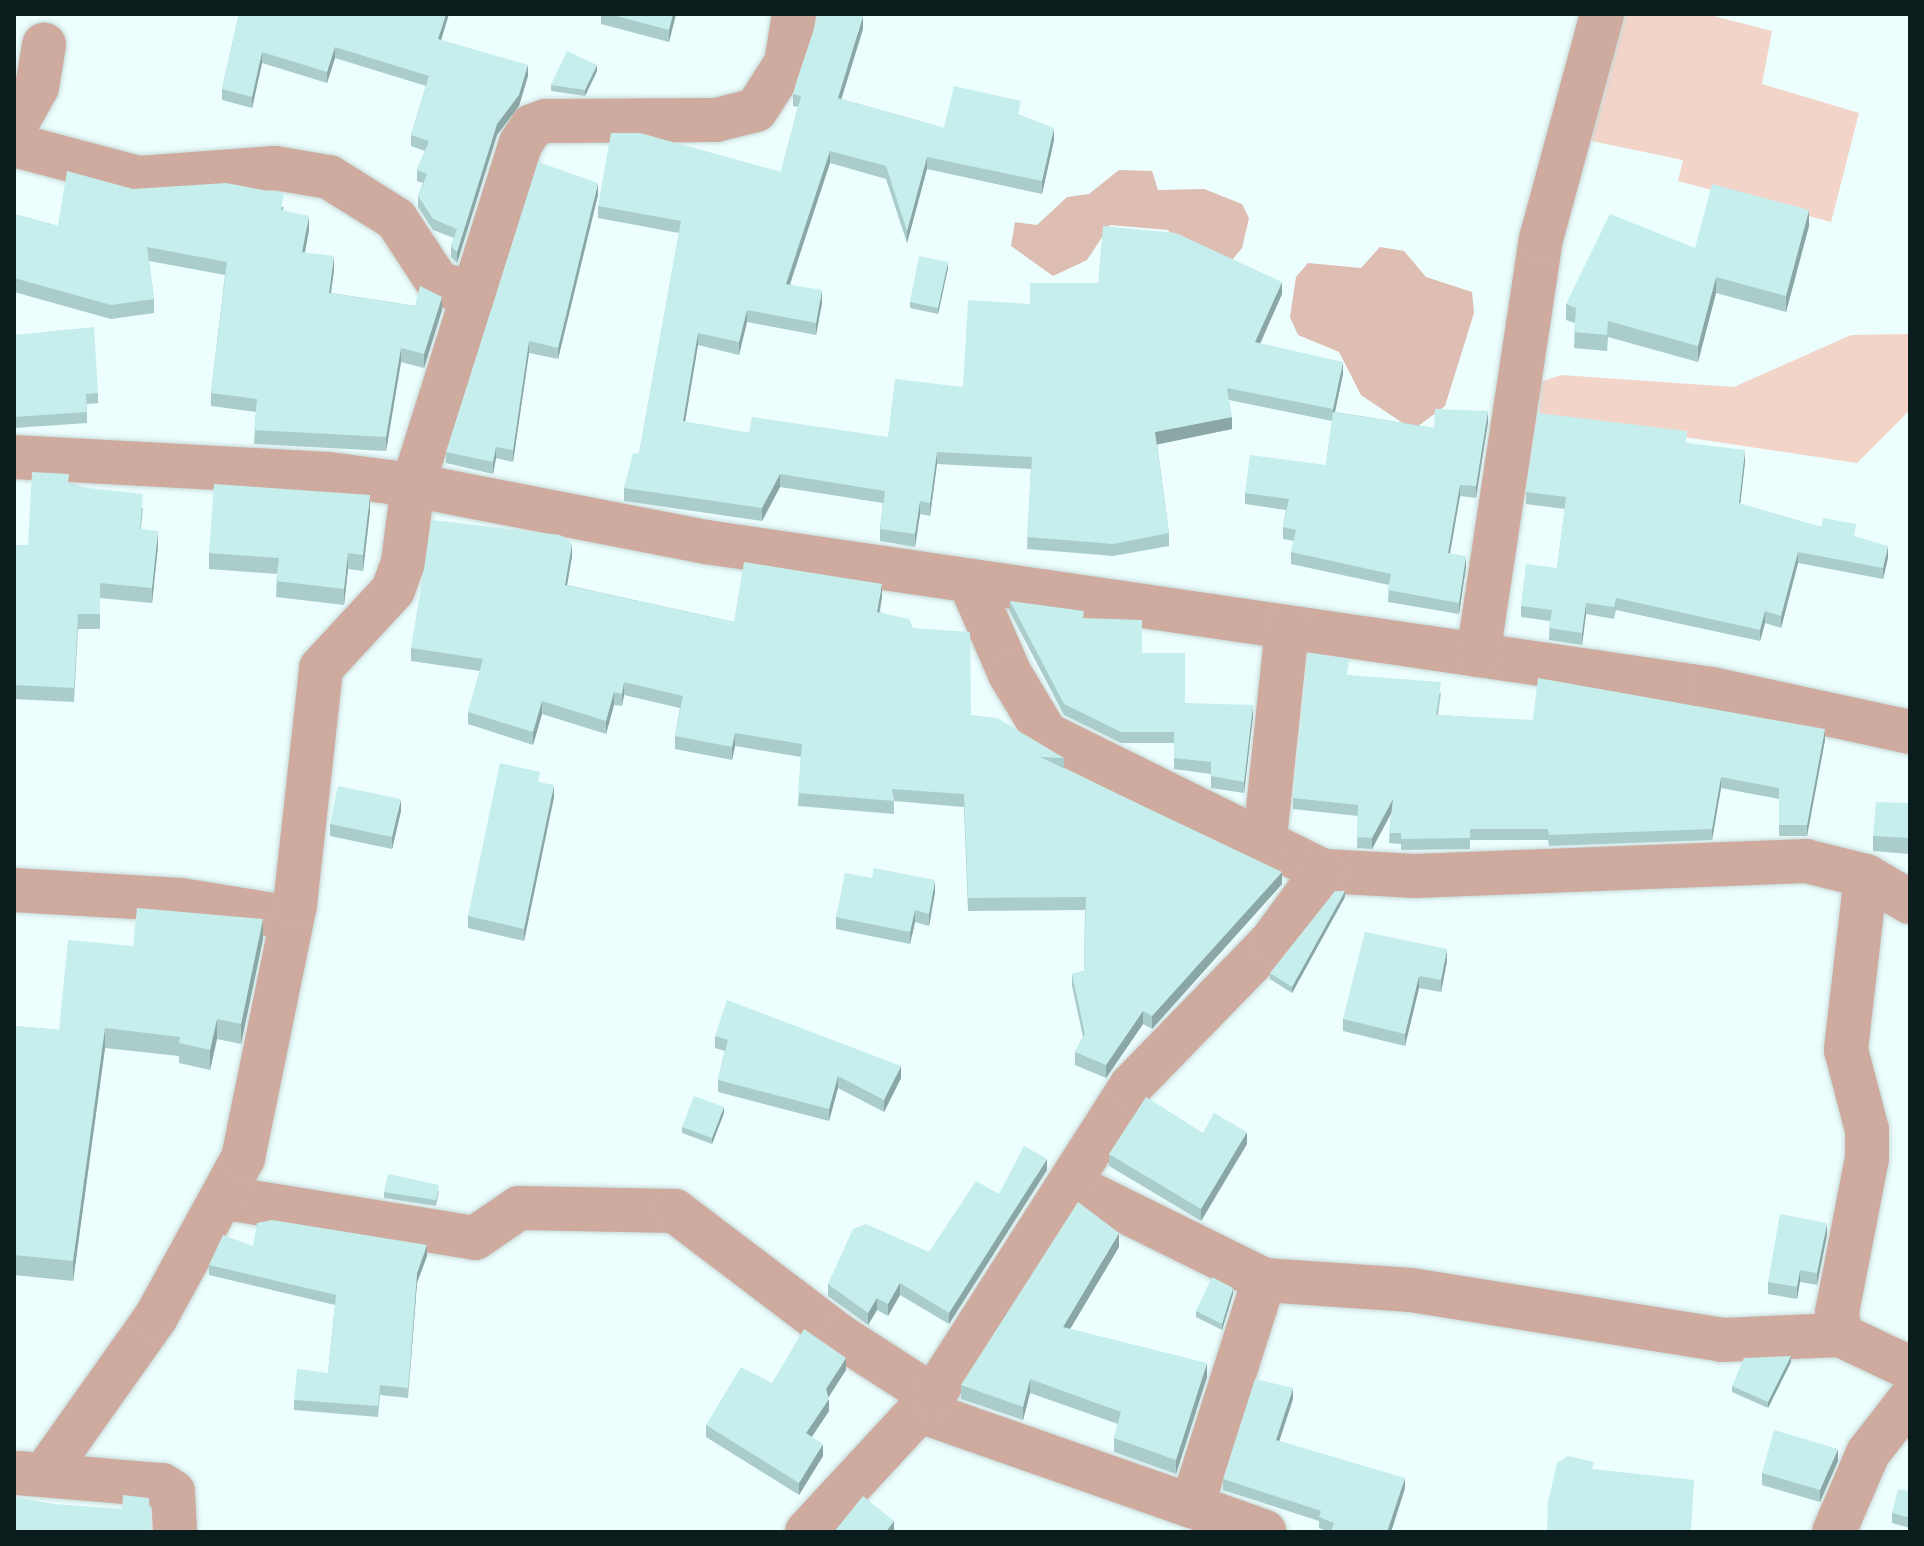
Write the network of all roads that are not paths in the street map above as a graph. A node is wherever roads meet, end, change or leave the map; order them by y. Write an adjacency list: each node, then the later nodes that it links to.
1 (794, 14): 6 (street)
2 (1602, 14): 11 (street)
3 (44, 45): 4 (street)
4 (14, 128)
5 (14, 145): 6 (street)
6 (476, 295): 8 (street)
7 (14, 457): 8 (street)
8 (413, 485): 9 (street); 18 (street)
9 (970, 582): 10 (street); 13 (street)
10 (1287, 627): 11 (street); 13 (street)
11 (1478, 655): 12 (street)
12 (1910, 732)
13 (1264, 847): 14 (street)
14 (1323, 871): 15 (street); 19 (street)
15 (1866, 876): 17 (street); 22 (street)
16 (14, 890): 18 (street)
17 (1910, 902)
18 (292, 918): 20 (street)
19 (1070, 1184): 21 (street); 25 (street)
20 (226, 1198): 25 (street); 26 (street)
21 (1264, 1280): 22 (street); 27 (street)
22 (1840, 1335): 23 (street)
23 (1910, 1368)
24 (1910, 1399): 31 (street)
25 (926, 1404): 27 (street); 29 (street)
26 (29, 1474): 28 (street)
27 (1192, 1506): 30 (street)
28 (175, 1532)
29 (807, 1532)
30 (1265, 1532)
31 (1834, 1532)

